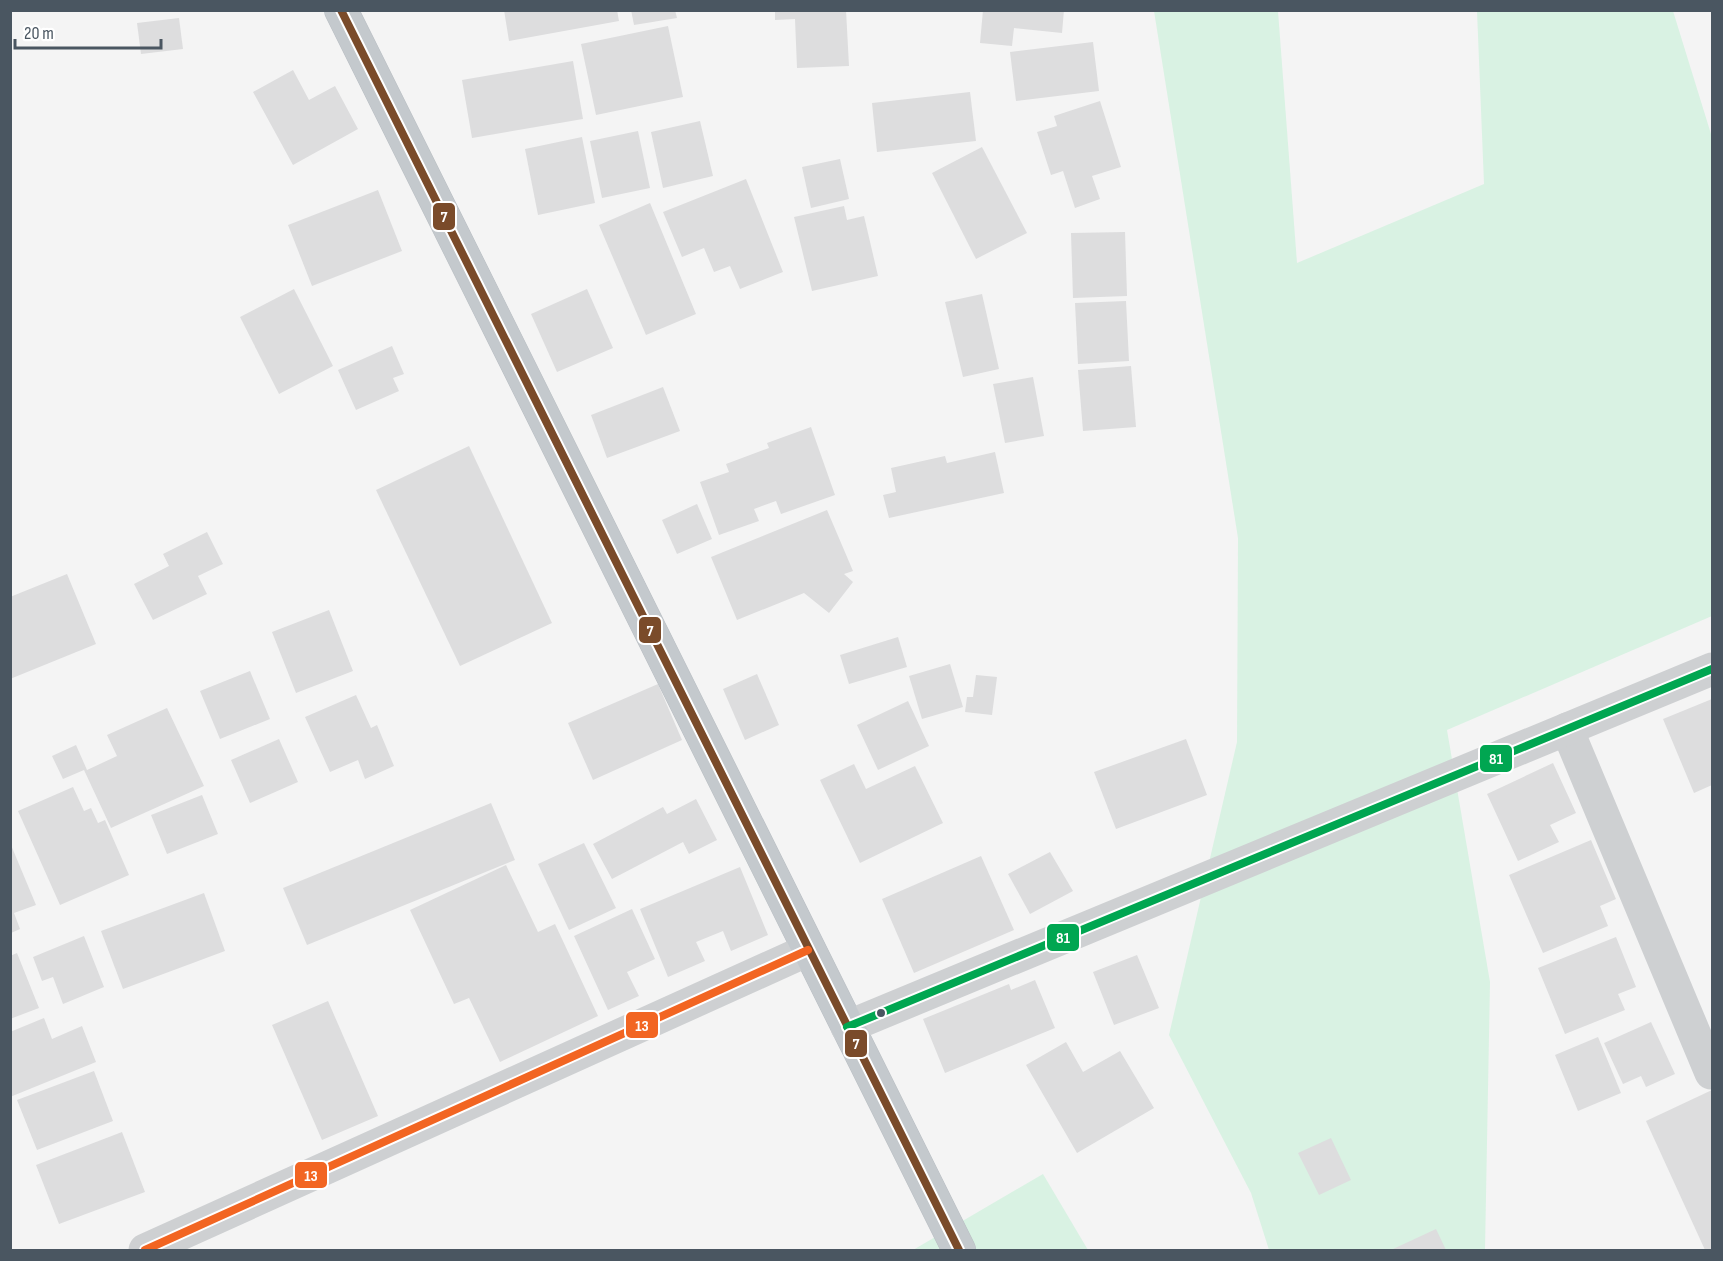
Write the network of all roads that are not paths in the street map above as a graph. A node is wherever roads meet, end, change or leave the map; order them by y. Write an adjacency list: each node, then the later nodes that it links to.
1 (341, 10): 4 (highway)
2 (1713, 669): 3 (street)
3 (1567, 729): 5 (street); 6 (street)
4 (808, 950): 5 (highway); 7 (street)
5 (847, 1027): 8 (highway)
6 (1711, 1073)
7 (145, 1251)
8 (959, 1251)

